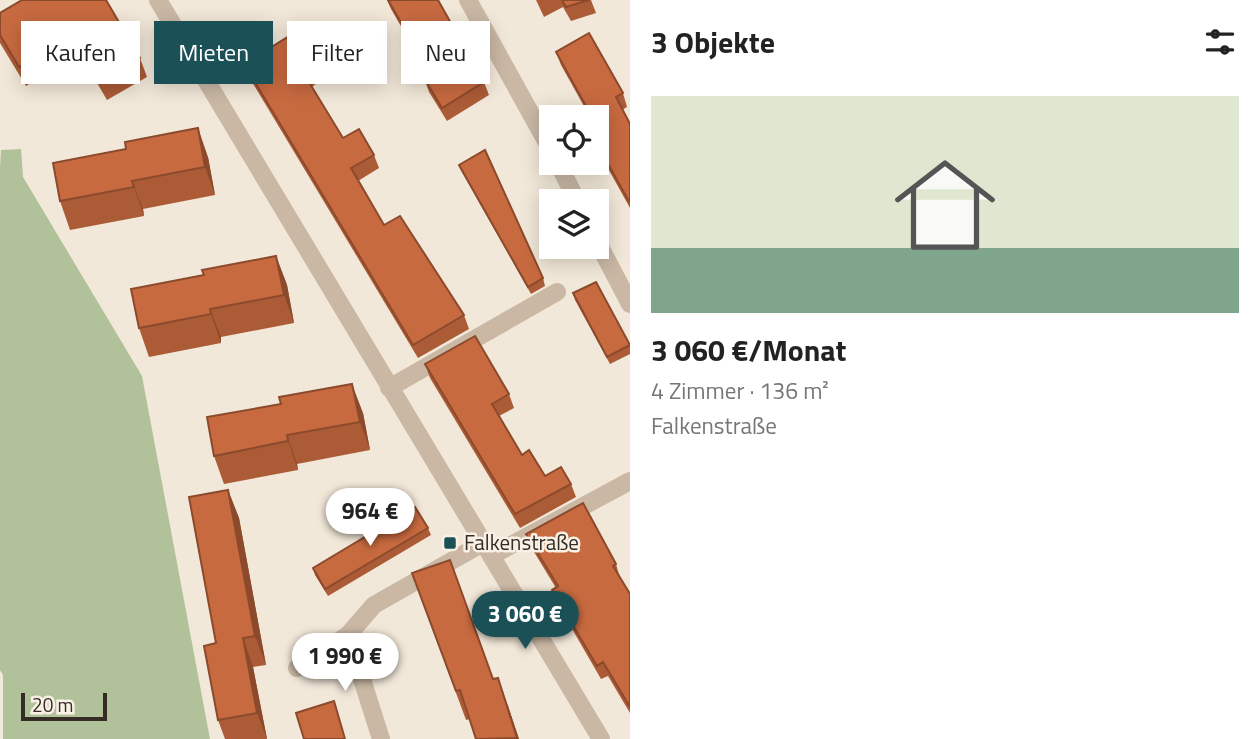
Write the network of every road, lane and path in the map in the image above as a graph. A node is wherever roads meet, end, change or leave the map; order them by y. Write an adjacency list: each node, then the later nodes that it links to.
1 (158, 0): 7 (street)
2 (467, 0): 3 (street)
3 (539, 129)
4 (606, 259): 6 (street)
5 (557, 292): 7 (street)
6 (630, 304)
7 (389, 387): 9 (street)
8 (630, 481): 9 (street)
9 (487, 550): 10 (street); 13 (street)
10 (348, 635): 11 (street); 12 (street)
11 (297, 668)
12 (380, 739)
13 (601, 739)

